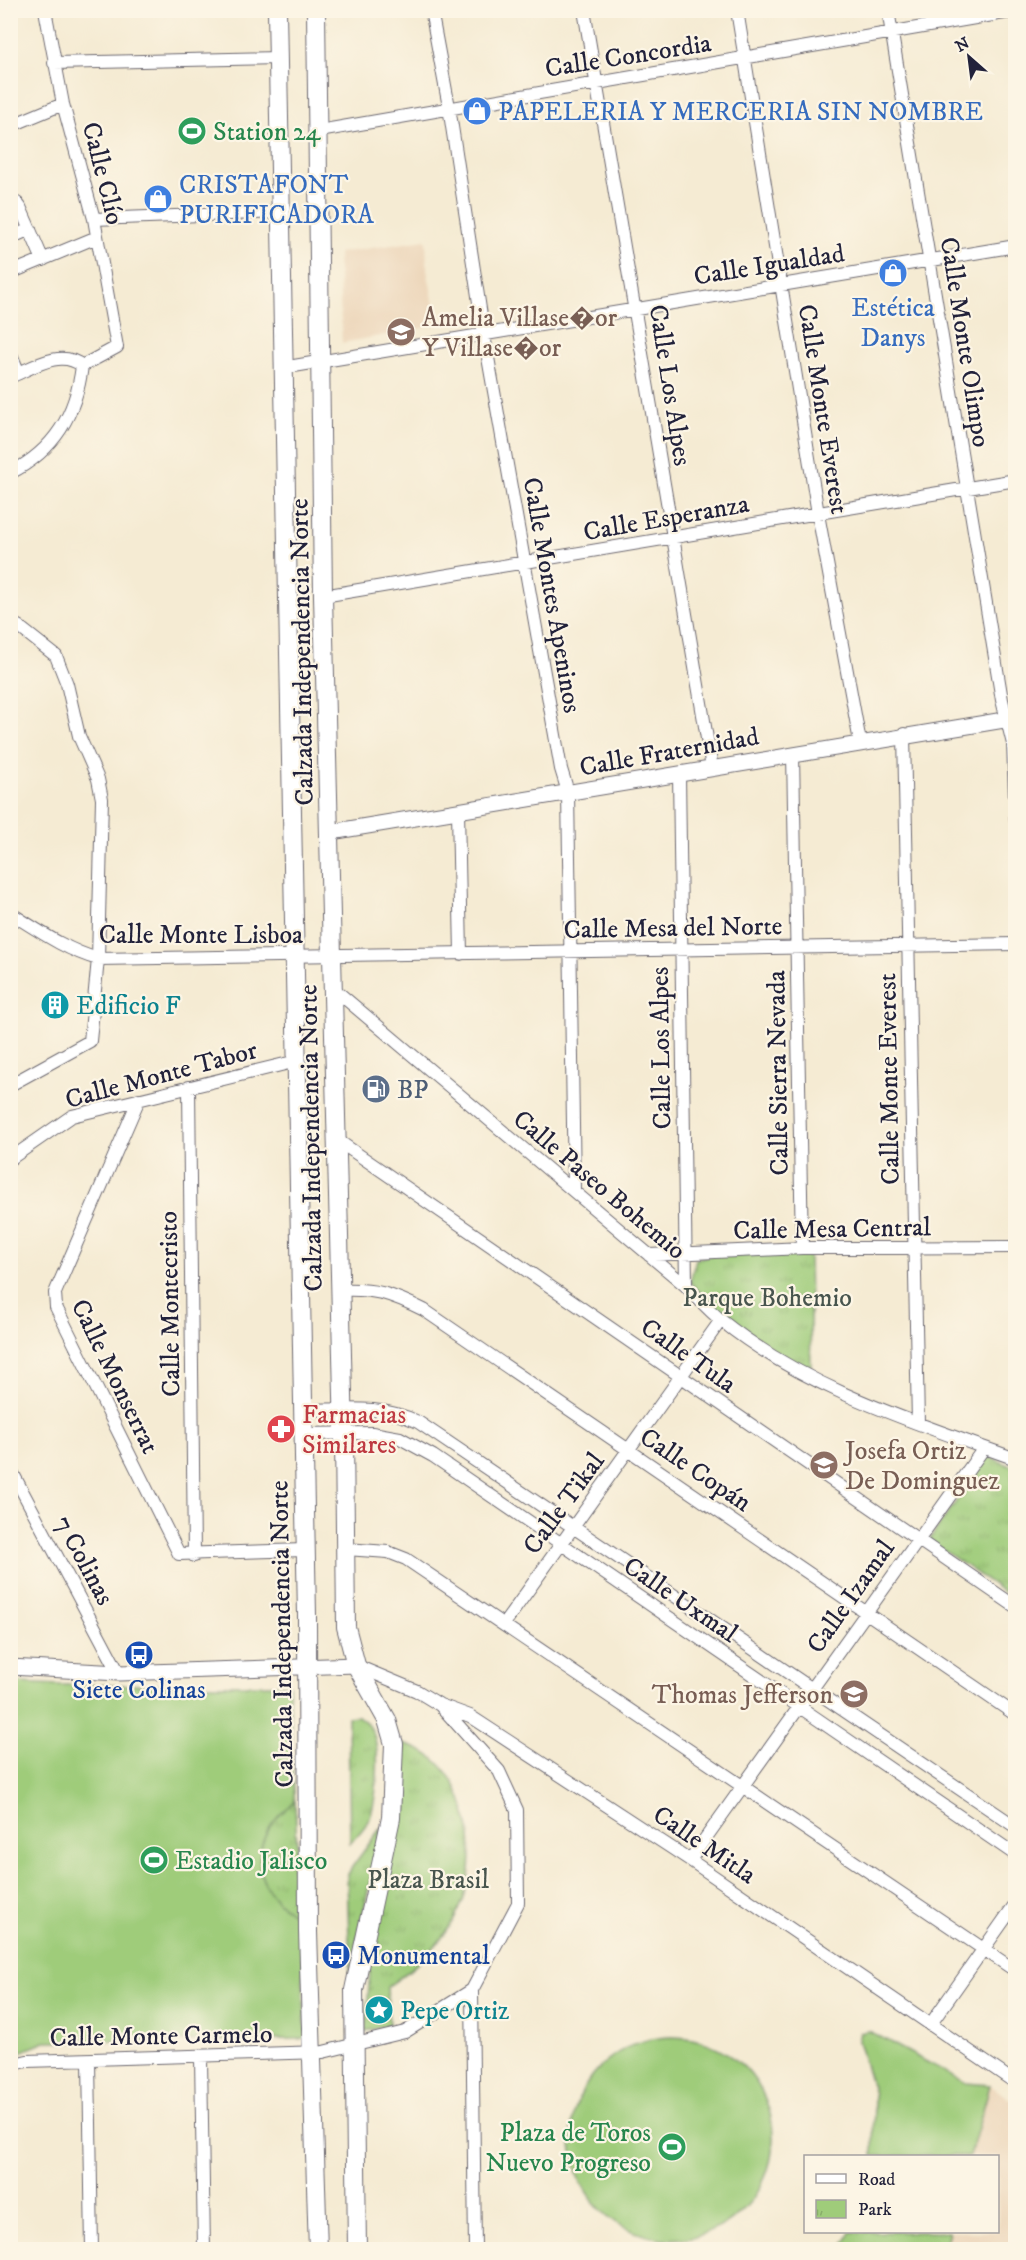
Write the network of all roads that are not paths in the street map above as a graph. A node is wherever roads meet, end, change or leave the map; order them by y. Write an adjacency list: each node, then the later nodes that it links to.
1 (45, 10): 12 (street, Calle Clío)
2 (277, 10): 10 (main road, Calzada Independencia Norte)
3 (316, 10): 17 (main road, Calzada Independencia Norte)
4 (431, 10): 15 (street, Calle Montes Apeninos)
5 (584, 10): 13 (street, Calle Los Alpes)
6 (737, 10): 11 (street, Calle Monte Everest)
7 (888, 10): 9 (street, Calle Monte Olimpo)
8 (1016, 11): 9 (street, Calle Concordia)
9 (891, 33): 11 (street, Calle Concordia); 26 (street, Calle Monte Olimpo)
10 (277, 58): 12 (street); 19 (main road, Calzada Independencia Norte)
11 (745, 59): 13 (street, Calle Concordia); 28 (street, Calle Monte Everest)
12 (54, 63): 14 (street, Calle Clío)
13 (597, 82): 15 (street, Calle Concordia); 29 (street, Calle Los Alpes)
14 (63, 104): 16 (street); 20 (street, Calle Clío)
15 (449, 107): 17 (street, Calle Concordia); 30 (street, Calle Montes Apeninos)
16 (10, 126)
17 (319, 131): 32 (main road, Calzada Independencia Norte)
18 (10, 204): 21 (street)
19 (281, 212): 20 (street); 34 (main road, Calzada Independencia Norte)
20 (94, 219): 22 (street, Calle Clío)
21 (30, 229): 23 (street); 25 (street)
22 (97, 237): 25 (street); 33 (street, Calle Clío)
23 (10, 238)
24 (1016, 246): 26 (street, Calle Igualdad)
25 (43, 260): 27 (street)
26 (931, 260): 28 (street, Calle Igualdad); 38 (street, Calle Monte Olimpo)
27 (10, 273)
28 (782, 286): 29 (street, Calle Igualdad); 39 (street, Calle Monte Everest)
29 (635, 309): 30 (street, Calle Igualdad); 40 (street, Calle Los Alpes)
30 (484, 335): 32 (street, Calle Igualdad); 41 (street, Calle Montes Apeninos)
31 (10, 352): 35 (street)
32 (322, 361): 34 (street, Calle Igualdad); 42 (main road, Calzada Independencia Norte)
33 (82, 366): 35 (street); 36 (street)
34 (282, 368): 62 (main road, Calzada Independencia Norte)
35 (15, 375)
36 (10, 473)
37 (1016, 480): 38 (street, Calle Esperanza)
38 (967, 489): 39 (street, Calle Esperanza); 44 (street, Calle Monte Olimpo)
39 (818, 514): 40 (street, Calle Esperanza); 46 (street, Calle Monte Everest)
40 (673, 538): 41 (street, Calle Esperanza); 48 (street, Calle Los Alpes)
41 (526, 564): 42 (street, Calle Esperanza); 50 (street, Calle Montes Apeninos)
42 (323, 596): 53 (main road, Calzada Independencia Norte)
43 (10, 624): 63 (street)
44 (1011, 718): 45 (street, Calle Fraternidad); 52 (street, Calle Monte Olimpo)
45 (904, 735): 46 (street, Calle Fraternidad); 56 (street, Calle Monte Everest)
46 (860, 742): 47 (street, Calle Fraternidad)
47 (793, 754): 48 (street, Calle Fraternidad); 57 (street, Calle Sierra Nevada)
48 (712, 768): 49 (street, Calle Fraternidad)
49 (679, 773): 50 (street, Calle Fraternidad); 58 (street, Calle Los Alpes)
50 (568, 792): 51 (street, Calle Fraternidad); 59 (street, Calle Montes Apeninos)
51 (458, 811): 53 (street, Calle Fraternidad); 60 (street)
52 (1016, 824)
53 (331, 832): 61 (main road, Calzada Independencia Norte)
54 (10, 913): 63 (street, Calle Monte Lisboa)
55 (1016, 944): 56 (street, Calle Mesa del Norte)
56 (908, 945): 57 (street, Calle Mesa del Norte); 74 (street, Calle Monte Everest)
57 (797, 947): 58 (street, Calle Mesa del Norte); 73 (street, Calle Sierra Nevada)
58 (681, 951): 59 (street, Calle Mesa del Norte); 75 (street, Calle Los Alpes)
59 (571, 952): 60 (street, Calle Mesa del Norte); 71 (street, Calle Montes Apeninos)
60 (461, 954): 61 (street, Calle Mesa del Norte)
61 (331, 956): 62 (street, Calle Monte Lisboa); 64 (main road, Calzada Independencia Norte)
62 (295, 957): 63 (street, Calle Monte Lisboa); 65 (main road, Calzada Independencia Norte)
63 (98, 959): 66 (street)
64 (334, 989): 69 (main road, Calzada Independencia Norte); 71 (street, Calle Paseo Bohemio)
65 (297, 1061): 67 (street, Calle Monte Tabor); 82 (main road, Calzada Independencia Norte)
66 (10, 1085)
67 (189, 1087): 68 (street, Calle Monte Tabor); 95 (street, Calle Montecristo)
68 (139, 1099): 70 (street, Calle Monte Tabor); 95 (street, Calle Monserrat)
69 (337, 1140): 78 (main road, Calzada Independencia Norte); 80 (street, Calle Tula)
70 (10, 1159)
71 (574, 1191): 76 (street, Calle Paseo Bohemio)
72 (1016, 1247): 74 (street, Calle Mesa Central)
73 (802, 1248): 74 (street, Calle Mesa Central); 75 (street, Calle Mesa Central)
74 (914, 1249): 83 (street, Calle Monte Everest)
75 (686, 1254): 76 (street, Calle Mesa Central); 77 (street, Calle Los Alpes)
76 (649, 1255): 77 (street, Calle Paseo Bohemio)
77 (686, 1286): 79 (street, Calle Paseo Bohemio)
78 (339, 1290): 81 (main road, Calzada Independencia Norte); 87 (street, Calle Copán)
79 (721, 1320): 80 (street, Calle Tikal); 83 (street, Calle Paseo Bohemio)
80 (681, 1377): 87 (street, Calle Tikal); 91 (street, Calle Tula)
81 (343, 1408): 82 (street, Calle Uxmal); 85 (main road, Calzada Independencia Norte); 90 (street, Calle Uxmal)
82 (302, 1410): 84 (main road, Calzada Independencia Norte)
83 (918, 1423): 86 (street, Calle Paseo Bohemio)
84 (303, 1434): 85 (street, Calle Uxmal); 94 (main road, Calzada Independencia Norte)
85 (344, 1435): 92 (street, Calle Uxmal); 93 (main road, Calzada Independencia Norte)
86 (984, 1448): 88 (street, Calle Paseo Bohemio); 91 (street, Calle Izamal)
87 (629, 1450): 90 (street, Calle Tikal); 97 (street, Calle Copán)
88 (1016, 1459)
89 (10, 1468): 102 (street, 7 Colinas)
90 (575, 1526): 92 (street, Calle Tikal); 103 (street, Calle Uxmal)
91 (918, 1539): 96 (street, Calle Tula); 97 (street, Calle Izamal)
92 (561, 1545): 98 (street, Calle Tikal); 105 (street, Calle Uxmal)
93 (346, 1549): 98 (street); 99 (main road, Calzada Independencia Norte)
94 (305, 1550): 95 (street); 101 (main road, Calzada Independencia Norte)
95 (194, 1556)
96 (1016, 1607)
97 (866, 1612): 103 (street, Calle Izamal); 106 (street, Calle Copán)
98 (504, 1624): 107 (street)
99 (356, 1665): 101 (street); 104 (street, Calle Mitla); 116 (main road, Calzada Independencia Norte)
100 (10, 1667): 102 (street)
101 (308, 1667): 102 (street); 117 (main road, Calzada Independencia Norte)
102 (119, 1673)
103 (812, 1688): 105 (street, Calle Izamal); 108 (street, Calle Uxmal)
104 (440, 1705): 110 (street, Calle Mitla); 114 (street)
105 (799, 1707): 107 (street, Calle Izamal); 109 (street, Calle Uxmal)
106 (1016, 1715)
107 (742, 1786): 110 (street, Calle Izamal); 112 (street)
108 (1016, 1827)
109 (1016, 1855)
110 (690, 1860): 115 (street, Calle Mitla)
111 (1016, 1903): 112 (street)
112 (983, 1949): 113 (street); 115 (street)
113 (1016, 1971)
114 (472, 1990): 116 (street); 126 (street)
115 (930, 2025): 121 (street, Calle Mitla)
116 (354, 2045): 117 (street); 125 (main road, Calzada Independencia Norte)
117 (313, 2053): 118 (street, Calle Monte Carmelo); 124 (main road, Calzada Independencia Norte)
118 (201, 2057): 119 (street, Calle Monte Carmelo); 123 (street)
119 (89, 2060): 120 (street, Calle Monte Carmelo); 122 (street)
120 (10, 2065)
121 (1016, 2084)
122 (92, 2250)
123 (204, 2250)
124 (318, 2250)
125 (357, 2250)
126 (475, 2250)

